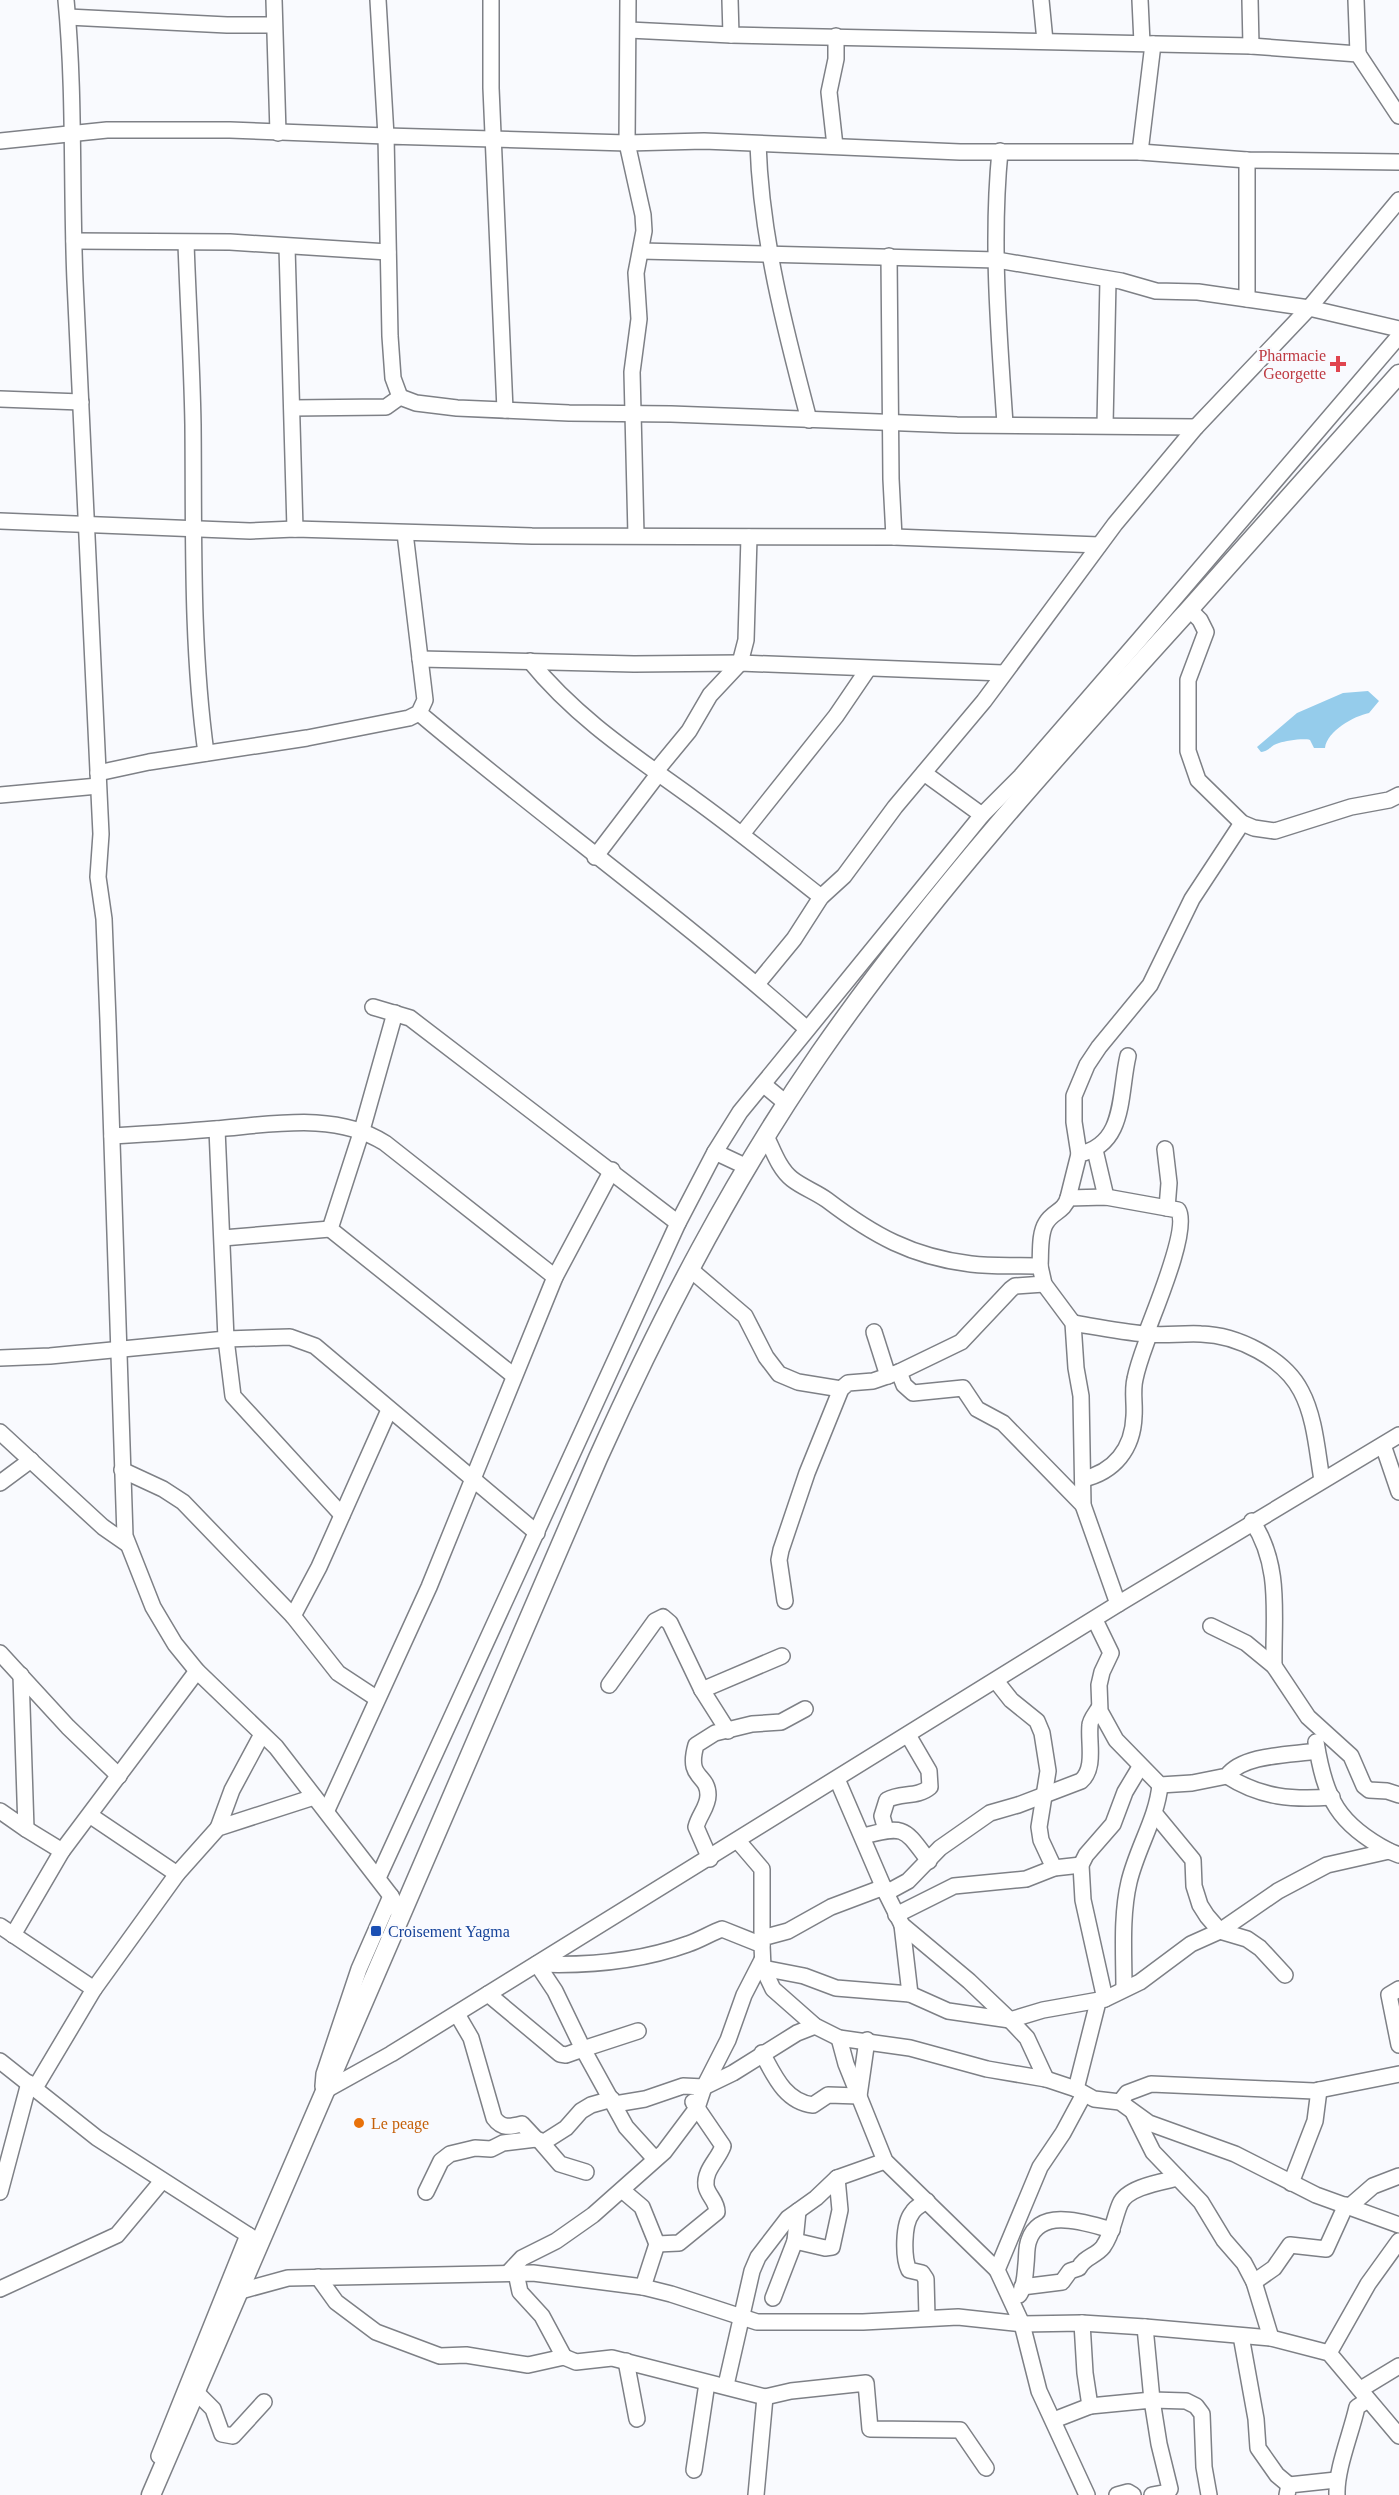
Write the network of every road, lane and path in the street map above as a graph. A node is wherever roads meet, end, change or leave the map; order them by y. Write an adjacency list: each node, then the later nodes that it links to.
1 (66, 0): 11 (street)
2 (274, 0): 12 (street)
3 (378, 0): 23 (street)
4 (490, 0): 24 (street)
5 (628, 0): 13 (street)
6 (730, 0): 14 (street)
7 (1041, 0): 16 (street)
8 (1140, 0): 17 (street)
9 (1250, 0): 18 (street)
10 (1356, 0): 19 (street)
11 (68, 17): 12 (street); 21 (street)
12 (274, 25): 22 (street)
13 (628, 30): 14 (street); 26 (street)
14 (731, 35): 15 (street)
15 (836, 36): 16 (street); 28 (street)
16 (1045, 41): 17 (street)
17 (1148, 44): 18 (street); 30 (street)
18 (1251, 46): 19 (street)
19 (1358, 54): 20 (street)
20 (1399, 116)
21 (72, 132): 22 (street); 25 (street); 34 (street)
22 (278, 133): 23 (street)
23 (386, 136): 24 (street); 38 (street)
24 (495, 140): 26 (street); 52 (street)
25 (0, 141)
26 (627, 143): 27 (street); 37 (street)
27 (758, 144): 28 (street); 39 (street)
28 (835, 146): 29 (street)
29 (1000, 151): 30 (street); 41 (street)
30 (1140, 152): 31 (street)
31 (1247, 160): 32 (street); 43 (street)
32 (1399, 162)
33 (1399, 200): 44 (street)
34 (74, 241): 35 (street); 50 (street)
35 (186, 243): 36 (street); 61 (street)
36 (287, 247): 38 (street); 51 (street)
37 (641, 251): 39 (street); 53 (street)
38 (388, 252): 48 (street)
39 (772, 254): 40 (street); 54 (street)
40 (889, 256): 41 (street); 55 (street)
41 (997, 260): 42 (street); 56 (street)
42 (1108, 280): 43 (street); 57 (street)
43 (1247, 299): 44 (street)
44 (1309, 308): 45 (street); 58 (street)
45 (1399, 329)
46 (1399, 336): 81 (street)
47 (1399, 374): 68 (main road)
48 (399, 397): 51 (street); 52 (street)
49 (0, 399): 50 (street)
50 (81, 402): 60 (street)
51 (292, 408): 62 (street)
52 (505, 410): 53 (street)
53 (634, 414): 54 (street); 64 (street)
54 (809, 420): 55 (street)
55 (891, 423): 56 (street); 66 (street)
56 (1005, 424): 57 (street)
57 (1105, 425): 58 (street)
58 (1196, 427): 67 (street)
59 (0, 521): 60 (street)
60 (85, 524): 61 (street); 78 (street)
61 (192, 527): 62 (street); 75 (street)
62 (295, 530): 63 (street)
63 (405, 532): 64 (street); 69 (street)
64 (636, 535): 65 (street)
65 (749, 537): 66 (street); 71 (street)
66 (894, 537): 67 (street)
67 (1099, 545): 73 (street)
68 (1189, 609): 82 (street); 92 (main road)
69 (420, 659): 70 (street); 74 (street)
70 (530, 661): 71 (street); 76 (street)
71 (740, 663): 72 (street); 76 (street)
72 (867, 669): 73 (street); 83 (street)
73 (1003, 673): 77 (street)
74 (419, 713): 75 (street); 84 (street)
75 (206, 753): 78 (street)
76 (657, 772): 83 (street); 84 (street)
77 (924, 773): 81 (street); 85 (street)
78 (98, 779): 79 (street); 95 (street)
79 (0, 795)
80 (1399, 795): 82 (street)
81 (982, 815): 89 (street)
82 (1242, 823): 100 (street)
83 (742, 834): 85 (street)
84 (595, 856): 86 (street)
85 (820, 897): 86 (street)
86 (758, 984): 89 (street)
87 (373, 1007): 88 (street)
88 (395, 1013): 94 (street); 102 (street)
89 (807, 1029): 91 (street)
90 (1128, 1056): 98 (street)
91 (763, 1084): 92 (street); 99 (street)
92 (787, 1104): 96 (main road)
93 (217, 1129): 94 (street); 95 (street); 108 (street)
94 (362, 1130): 107 (street); 111 (street)
95 (112, 1136): 117 (street)
96 (766, 1136): 101 (main road); 109 (street)
97 (1165, 1149): 105 (street)
98 (1095, 1150): 100 (street); 103 (street)
99 (715, 1152): 101 (street); 106 (street)
100 (1079, 1154): 104 (street)
101 (747, 1167): 110 (main road)
102 (612, 1170): 106 (street); 111 (street)
103 (1106, 1197): 104 (street); 105 (street)
104 (1068, 1198): 109 (street)
105 (1167, 1208): 115 (street)
106 (678, 1223): 136 (street)
107 (330, 1229): 108 (street); 120 (street)
108 (223, 1238): 116 (street)
109 (1040, 1266): 112 (street)
110 (691, 1270): 121 (street); 187 (main road)
111 (555, 1277): 120 (street)
112 (1044, 1284): 113 (street); 119 (street)
113 (1073, 1323): 115 (street); 128 (street)
114 (874, 1332): 119 (street)
115 (1148, 1334): 128 (street); 129 (street)
116 (226, 1339): 117 (street); 122 (street); 134 (street)
117 (118, 1350): 118 (street); 127 (street)
118 (0, 1358)
119 (893, 1374): 121 (street); 133 (street)
120 (514, 1376): 130 (street)
121 (841, 1389): 138 (street)
122 (389, 1410): 130 (street); 134 (street)
123 (0, 1432): 126 (street)
124 (1399, 1434): 125 (street)
125 (1383, 1445): 129 (street); 132 (street)
126 (31, 1460): 131 (street); 137 (street)
127 (122, 1470): 137 (street); 140 (street)
128 (1083, 1479): 133 (street)
129 (1322, 1480): 135 (street)
130 (473, 1481): 136 (street); 151 (street)
131 (0, 1484)
132 (1399, 1492)
133 (1083, 1505): 139 (street)
134 (342, 1515): 140 (street)
135 (1252, 1521): 139 (street); 145 (street)
136 (537, 1533): 184 (street)
137 (126, 1543): 146 (street)
138 (785, 1601)
139 (1118, 1604): 141 (street)
140 (293, 1616): 151 (street)
141 (1095, 1620): 148 (street); 152 (street)
142 (1211, 1626): 145 (street)
143 (0, 1653): 147 (street)
144 (782, 1656): 150 (street)
145 (1274, 1666): 154 (street)
146 (197, 1671): 156 (street); 160 (street)
147 (21, 1675): 160 (street); 173 (street)
148 (996, 1680): 157 (street); 164 (street)
149 (609, 1685): 150 (street)
150 (702, 1690): 155 (street)
151 (376, 1698): 168 (street)
152 (1100, 1708): 159 (street); 164 (street)
153 (805, 1709): 155 (street)
154 (1315, 1725): 158 (street); 165 (street)
155 (728, 1731): 179 (street)
156 (261, 1736): 166 (street); 172 (street)
157 (908, 1736): 162 (street); 174 (street)
158 (1317, 1752): 161 (street); 167 (street)
159 (1140, 1767): 163 (street); 181 (street)
160 (119, 1776): 171 (street)
161 (1227, 1776): 163 (street); 167 (street)
162 (837, 1779): 175 (street); 176 (street)
163 (1160, 1785): 170 (street)
164 (1044, 1794): 180 (street); 182 (street)
165 (1399, 1795)
166 (314, 1797): 168 (street); 172 (street)
167 (1332, 1797): 178 (street)
168 (327, 1810): 184 (street)
169 (0, 1811): 173 (street)
170 (1155, 1814): 190 (street); 195 (street)
171 (91, 1816): 177 (street); 183 (street)
172 (218, 1828): 183 (street)
173 (26, 1829): 177 (street)
174 (886, 1830): 175 (street); 180 (street)
175 (864, 1836): 185 (street)
176 (738, 1841): 179 (street); 191 (street)
177 (62, 1851): 189 (street)
178 (1394, 1853): 190 (street)
179 (710, 1859): 192 (street)
180 (929, 1861): 185 (street)
181 (1081, 1865): 182 (street); 199 (street)
182 (1054, 1868): 188 (street)
183 (177, 1874): 194 (street)
184 (378, 1878): 186 (street)
185 (885, 1890): 188 (street); 191 (street)
186 (391, 1896): 187 (street); 215 (street)
187 (401, 1917): 215 (main road)
188 (899, 1920): 198 (street); 201 (street)
189 (7, 1930): 194 (street)
190 (1220, 1931): 193 (street); 195 (street)
191 (762, 1953): 192 (street); 198 (street); 202 (street); 214 (street)
192 (537, 1964): 197 (street); 207 (street)
193 (1285, 1975)
194 (94, 1989): 212 (street)
195 (1124, 1989): 199 (street)
196 (1399, 1989): 206 (street)
197 (488, 1994): 200 (street); 207 (street)
198 (910, 1994): 201 (street)
199 (1101, 2000): 201 (street); 217 (street)
200 (457, 2014): 215 (street); 223 (street)
201 (1010, 2020): 211 (street)
202 (815, 2026): 204 (street); 208 (street)
203 (638, 2031): 207 (street)
204 (838, 2038): 205 (street); 218 (street)
205 (867, 2040): 211 (street); 218 (street)
206 (1399, 2045)
207 (583, 2049): 219 (street)
208 (762, 2053): 214 (street); 218 (street)
209 (0, 2061): 212 (street)
210 (1399, 2074): 216 (street)
211 (1046, 2079): 217 (street)
212 (32, 2086): 224 (street); 231 (street)
213 (682, 2086): 214 (street); 219 (street); 221 (street)
214 (704, 2087): 221 (street)
215 (328, 2089): 241 (main road)
216 (1319, 2090): 220 (street); 232 (street)
217 (1080, 2091): 220 (street); 245 (street)
218 (859, 2096): 226 (street)
219 (613, 2101): 223 (street); 225 (street)
220 (1120, 2102): 222 (street)
221 (697, 2108): 225 (street); 244 (street)
222 (1133, 2113): 230 (street); 232 (street)
223 (538, 2140): 227 (street); 235 (street)
224 (7, 2144): 234 (street)
225 (656, 2159): 233 (street)
226 (885, 2161): 229 (street); 236 (street)
227 (586, 2172)
228 (1399, 2176): 237 (street)
229 (837, 2178): 238 (street); 242 (street)
230 (1178, 2178): 240 (street); 248 (street)
231 (162, 2181): 241 (street); 251 (street)
232 (1291, 2183): 237 (street)
233 (622, 2190): 244 (street); 246 (street)
234 (0, 2192)
235 (426, 2192)
236 (927, 2201): 245 (street); 255 (street)
237 (1348, 2205): 239 (street); 248 (street)
238 (798, 2211): 242 (street); 256 (street)
239 (1399, 2225)
240 (1112, 2230): 250 (street); 250 (street)
241 (254, 2239): 252 (main road); 281 (street)
242 (795, 2241): 253 (street)
243 (1399, 2241): 262 (street)
244 (657, 2244): 249 (street)
245 (997, 2270): 254 (street)
246 (512, 2272): 247 (street); 249 (street); 263 (street)
247 (318, 2277): 252 (street); 263 (street)
248 (1254, 2282): 261 (street)
249 (643, 2287): 256 (street)
250 (1022, 2287): 254 (street)
251 (0, 2289)
252 (237, 2292): 268 (main road)
253 (773, 2298)
254 (1010, 2302): 258 (street)
255 (927, 2317): 256 (street); 258 (street)
256 (740, 2318): 267 (street)
257 (1082, 2323): 258 (street); 259 (street); 273 (street)
258 (1022, 2324): 275 (street)
259 (1145, 2327): 260 (street); 271 (street)
260 (1241, 2336): 261 (street); 280 (street)
261 (1271, 2338): 262 (street)
262 (1329, 2353): 269 (street)
263 (564, 2357): 264 (street)
264 (626, 2361): 266 (street); 274 (street)
265 (1399, 2366): 269 (street)
266 (707, 2383): 267 (street); 278 (street)
267 (726, 2385): 270 (street)
268 (196, 2392): 272 (street); 282 (main road)
269 (1365, 2394): 276 (street); 279 (street)
270 (765, 2397): 277 (street); 283 (street)
271 (1152, 2400): 273 (street); 287 (street); 288 (street)
272 (264, 2402)
273 (1090, 2406): 275 (street)
274 (637, 2419)
275 (1054, 2420): 284 (street)
276 (1399, 2436)
277 (986, 2468)
278 (694, 2470)
279 (1337, 2487): 280 (street)
280 (1288, 2490)
281 (143, 2495)
282 (151, 2495)
283 (756, 2495)
284 (1087, 2495)
285 (1117, 2495): 286 (street)
286 (1133, 2495)
287 (1152, 2495)
288 (1209, 2495)

